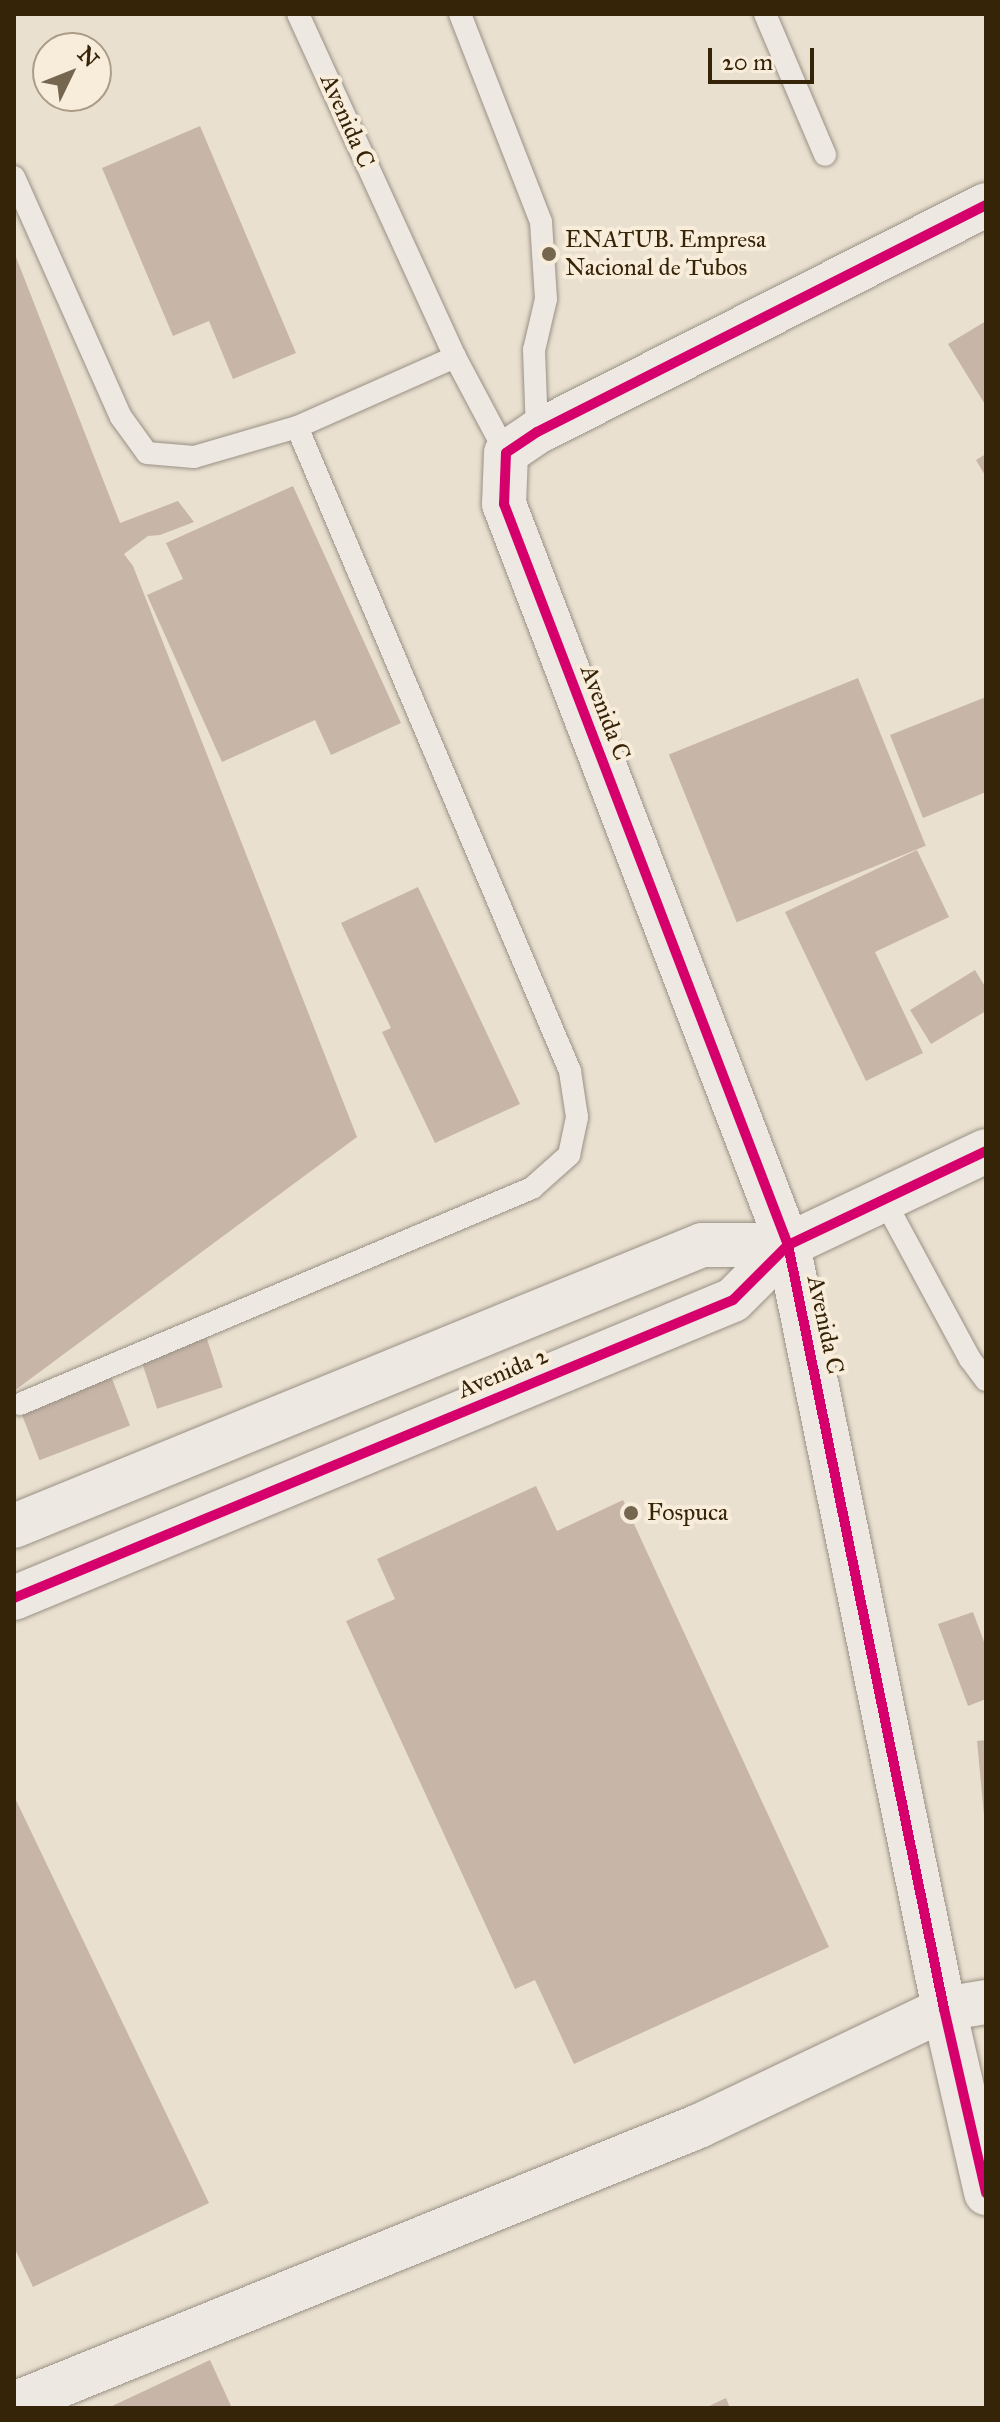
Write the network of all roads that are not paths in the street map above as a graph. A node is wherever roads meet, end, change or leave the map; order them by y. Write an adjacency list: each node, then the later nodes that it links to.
1 (298, 14): 7 (lane, Avenida C)
2 (460, 14): 9 (lane)
3 (765, 14): 4 (lane)
4 (825, 155)
5 (14, 177): 8 (lane)
6 (986, 205): 9 (street)
7 (455, 357): 8 (lane); 9 (lane, Avenida C)
8 (297, 427): 14 (lane)
9 (522, 443): 12 (street, Avenida C)
10 (986, 1151): 11 (street, Avenida 2)
11 (884, 1200): 12 (street, Avenida 2); 13 (lane)
12 (788, 1245): 15 (street, Avenida 2); 16 (street, Avenida 2); 17 (street, Avenida C)
13 (986, 1380)
14 (20, 1404)
15 (14, 1526)
16 (14, 1598)
17 (965, 2006): 18 (street, Avenida C); 19 (street)
18 (986, 2193)
19 (14, 2404)

